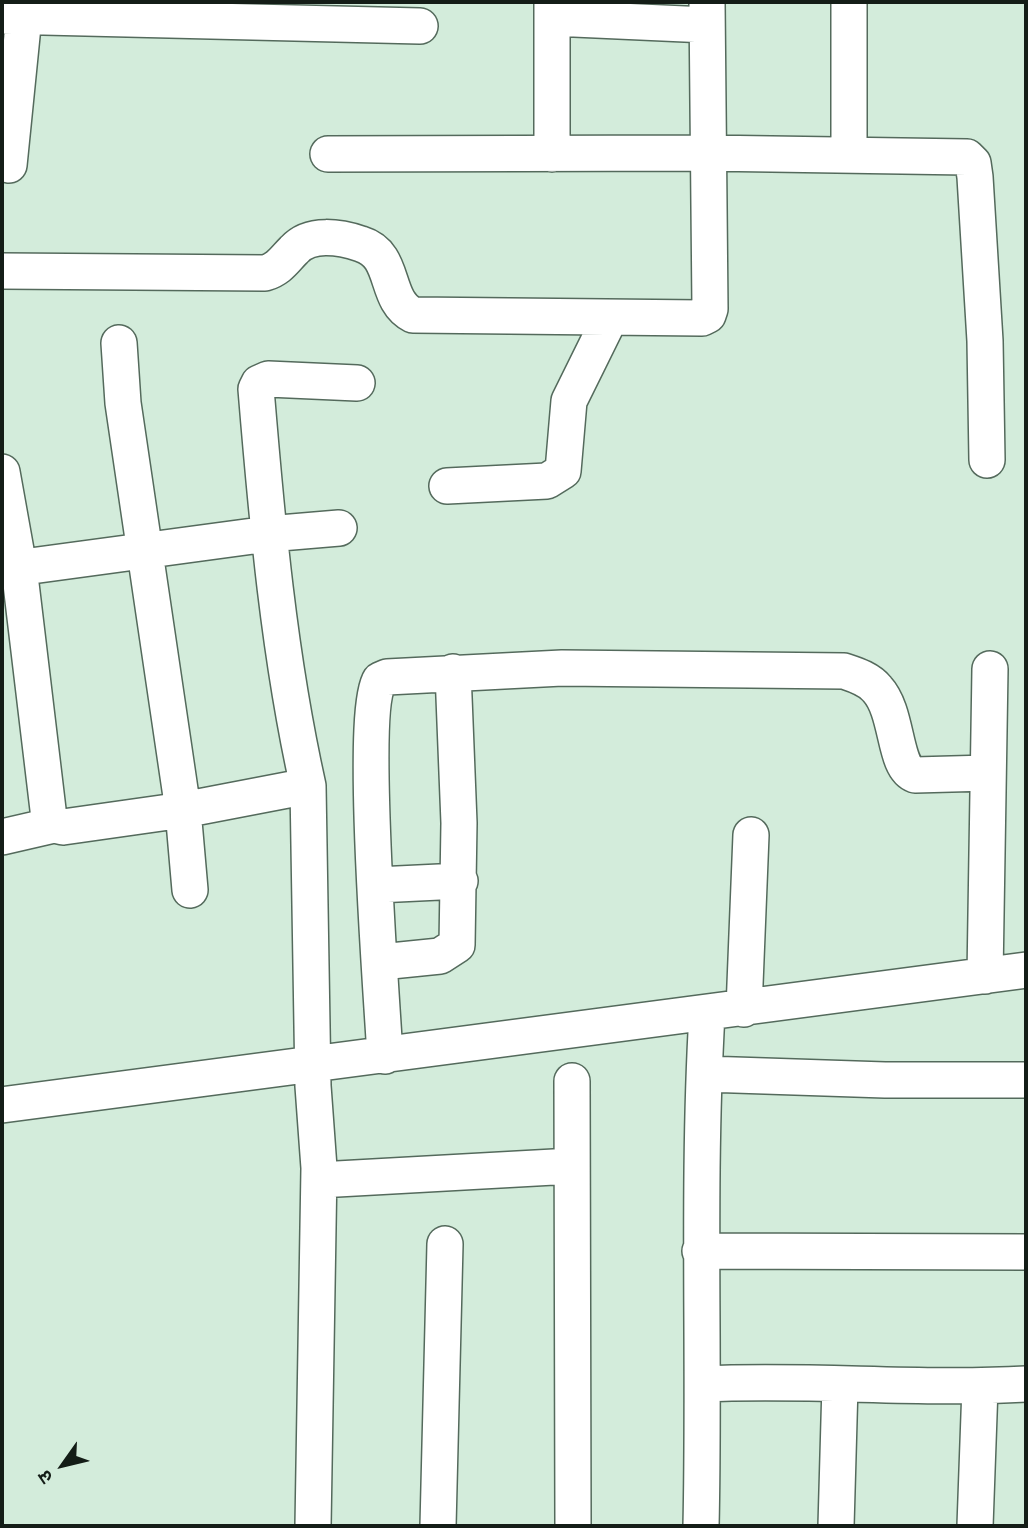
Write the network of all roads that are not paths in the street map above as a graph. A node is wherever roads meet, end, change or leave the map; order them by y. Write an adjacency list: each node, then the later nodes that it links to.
1 (849, 2): 11 (street)
2 (118, 10): 4 (street); 6 (street)
3 (552, 10): 5 (street); 9 (street)
4 (312, 12): 7 (street)
5 (707, 14): 8 (street)
6 (13, 16): 12 (street)
7 (420, 28)
8 (706, 153): 9 (street); 11 (street); 14 (street)
9 (552, 154): 10 (street)
10 (328, 155)
11 (849, 155): 17 (street)
12 (9, 165)
13 (2, 271): 14 (street)
14 (610, 318): 19 (street)
15 (119, 343): 22 (street)
16 (357, 383): 21 (street)
17 (987, 460)
18 (2, 472): 23 (street)
19 (447, 486)
20 (339, 528): 21 (street)
21 (268, 534): 22 (street); 27 (street)
22 (142, 551): 23 (street); 28 (street)
23 (10, 568): 29 (street)
24 (990, 669): 26 (street)
25 (453, 672): 26 (street); 32 (street); 33 (street)
26 (988, 773): 37 (street)
27 (308, 786): 28 (street); 44 (street)
28 (183, 810): 29 (street); 34 (street)
29 (54, 825): 31 (street)
30 (751, 835): 38 (street)
31 (2, 836)
32 (460, 881): 33 (street); 35 (street)
33 (377, 886): 35 (street)
34 (190, 890)
35 (380, 962): 40 (street)
36 (1026, 970): 37 (street)
37 (985, 976): 38 (street)
38 (744, 1009): 39 (street)
39 (706, 1027): 40 (street); 41 (street)
40 (385, 1056): 44 (street)
41 (705, 1074): 42 (street); 49 (street)
42 (1026, 1080)
43 (572, 1081): 46 (street)
44 (314, 1084): 45 (street); 47 (street)
45 (2, 1105)
46 (572, 1167): 47 (street); 57 (street)
47 (318, 1180): 55 (street)
48 (445, 1244): 56 (street)
49 (700, 1251): 50 (street); 51 (street)
50 (1026, 1252)
51 (704, 1384): 53 (street); 58 (street)
52 (1026, 1384): 54 (street)
53 (840, 1385): 54 (street); 59 (street)
54 (980, 1387): 60 (street)
55 (313, 1526)
56 (438, 1526)
57 (573, 1526)
58 (701, 1526)
59 (836, 1526)
60 (975, 1526)

